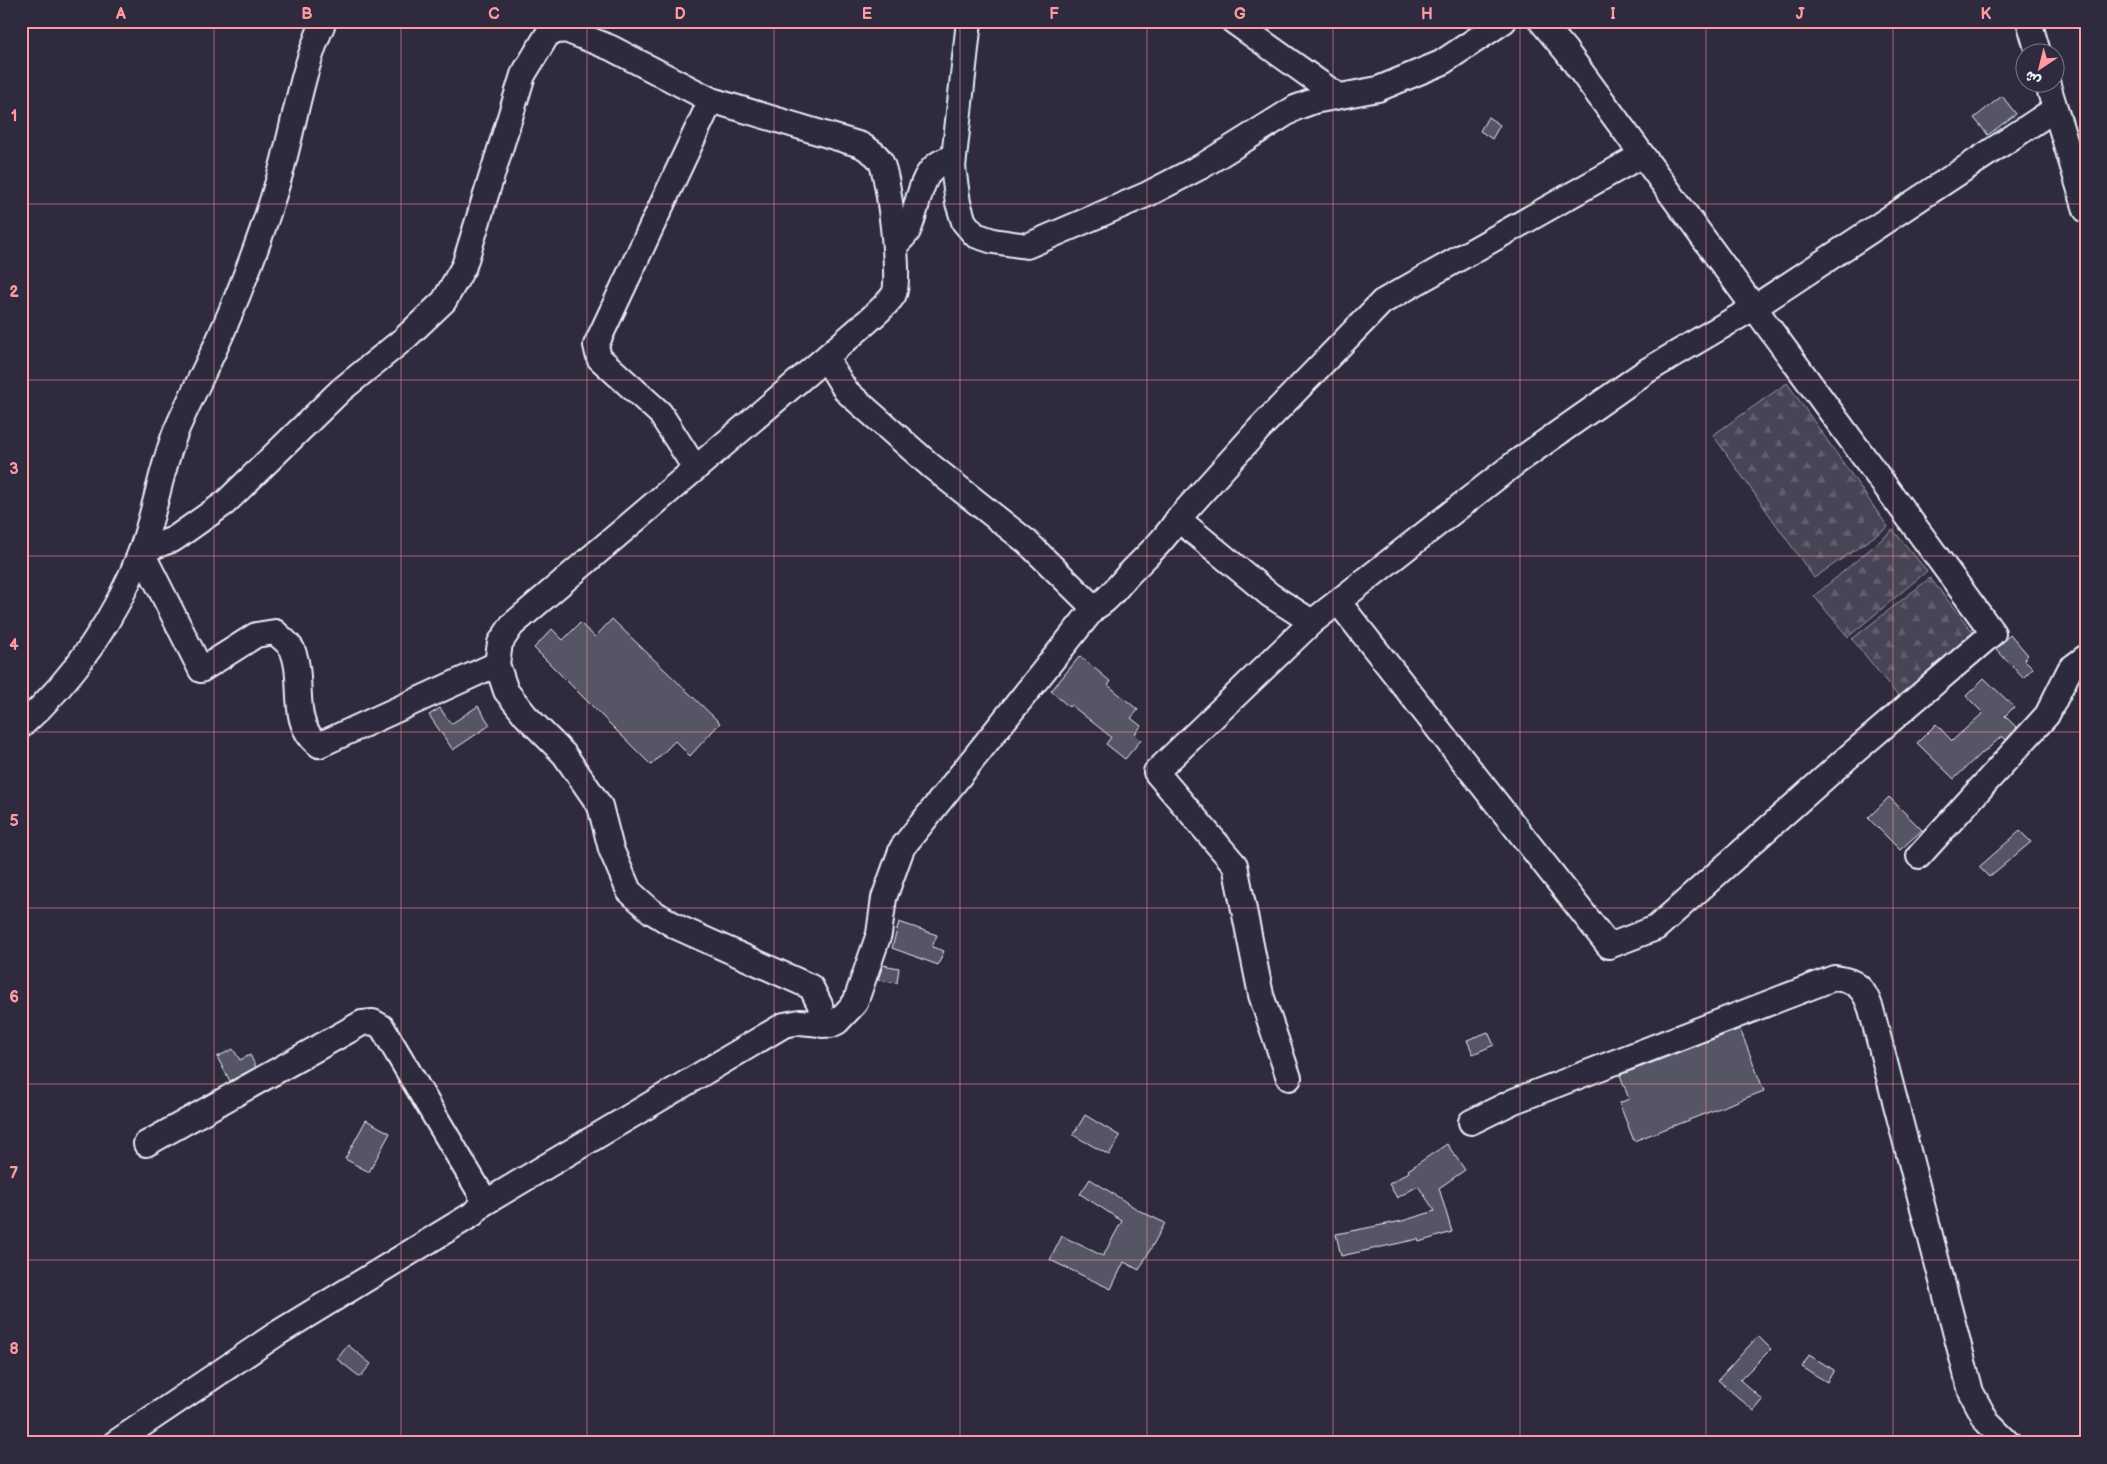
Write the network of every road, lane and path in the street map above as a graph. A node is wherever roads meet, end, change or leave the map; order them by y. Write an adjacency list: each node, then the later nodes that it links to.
1 (324, 21): 21 (street)
2 (969, 21): 14 (street)
3 (1233, 21): 10 (street)
4 (1504, 21): 10 (street)
5 (1541, 21): 13 (street)
6 (2029, 21): 8 (street)
7 (568, 26): 11 (street); 21 (street)
8 (2035, 42)
9 (2050, 92): 12 (street)
10 (1338, 96): 14 (street)
11 (711, 100): 16 (street); 19 (street)
12 (2055, 109): 15 (street); 17 (street)
13 (1642, 155): 17 (street); 20 (street)
14 (953, 167): 16 (street)
15 (2084, 194)
16 (895, 246): 18 (street)
17 (1755, 307): 22 (street); 22 (street)
18 (830, 354): 19 (street); 23 (street)
19 (694, 468): 26 (street)
20 (1178, 519): 23 (street); 24 (street)
21 (141, 551): 26 (street); 27 (street)
22 (1339, 602): 24 (street)
23 (1094, 608): 29 (street)
24 (1312, 622): 30 (street)
25 (2086, 657): 28 (street)
26 (497, 664): 29 (street)
27 (21, 726)
28 (1919, 856)
29 (822, 1025): 33 (street)
30 (1289, 1078)
31 (1471, 1122): 35 (street)
32 (146, 1144): 33 (street)
33 (481, 1206): 34 (street)
34 (115, 1443)
35 (2008, 1443)

